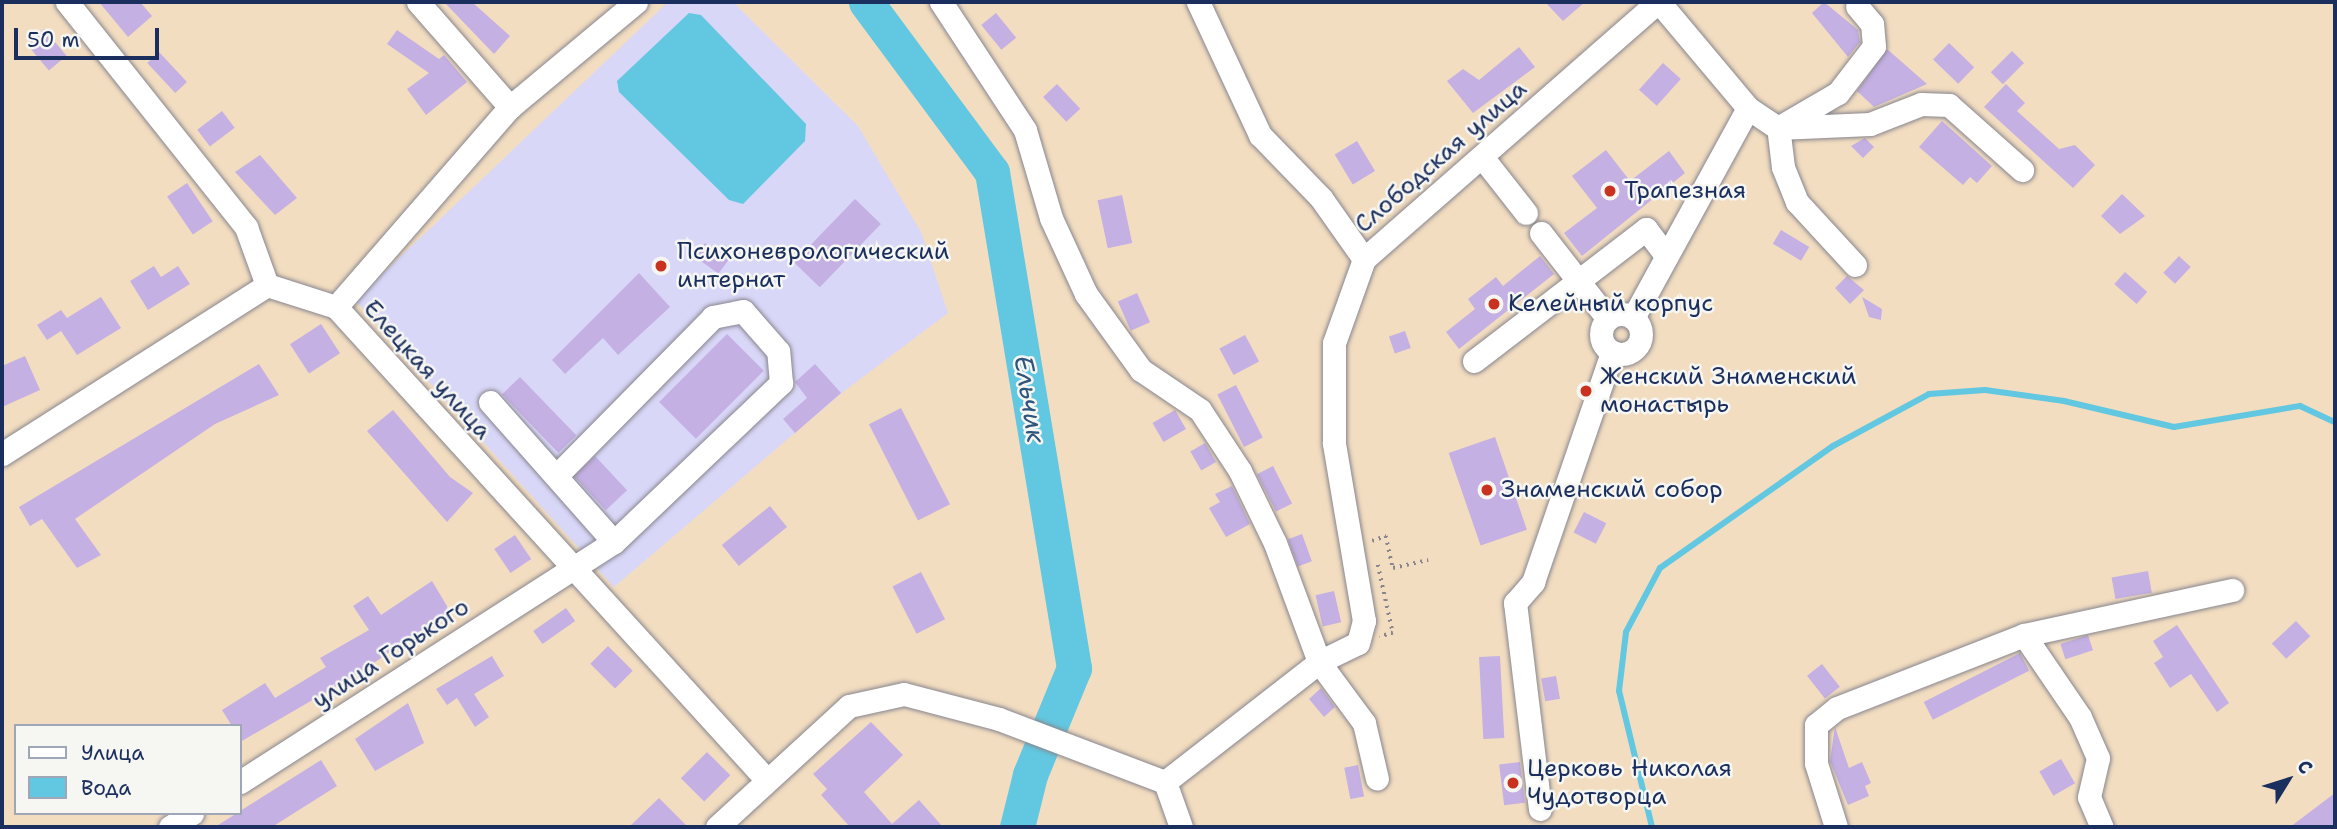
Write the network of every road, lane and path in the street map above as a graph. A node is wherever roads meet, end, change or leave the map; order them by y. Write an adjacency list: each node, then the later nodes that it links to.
1 (67, 2): 19 (street)
2 (418, 2): 8 (street)
3 (636, 2): 8 (street)
4 (941, 2): 34 (street)
5 (1198, 2): 16 (street)
6 (1658, 2): 9 (street); 11 (street, Слободская улица)
7 (1857, 6): 10 (street)
8 (510, 107): 20 (street)
9 (1748, 108): 10 (street); 15 (street)
10 (1778, 128): 12 (street); 17 (street)
11 (1482, 157): 13 (street); 16 (street, Слободская улица)
12 (2022, 170)
13 (1526, 213)
14 (1541, 233): 18 (street)
15 (1666, 256): 18 (street); 21 (street)
16 (1364, 259): 33 (street, Слободская улица)
17 (1855, 265)
18 (1578, 281): 22 (street); 24 (street)
19 (267, 285): 20 (street, Елецкая улица); 26 (street)
20 (336, 307): 30 (street, Елецкая улица)
21 (1633, 318): 22 (street); 23 (street)
22 (1608, 319): 23 (street)
23 (1612, 352): 39 (street)
24 (1474, 361)
25 (490, 402): 27 (street)
26 (2, 454)
27 (556, 476): 28 (street); 28 (street, улица Горького)
28 (614, 542): 30 (street, улица Горького)
29 (1428, 560): 33 (path)
30 (571, 570): 35 (street, Елецкая улица); 37 (street, улица Горького)
31 (2232, 590): 32 (street)
32 (2024, 635): 44 (street); 45 (street)
33 (1357, 643): 34 (street)
34 (1319, 662): 36 (street); 38 (street)
35 (766, 779): 38 (street); 43 (street)
36 (1377, 779)
37 (242, 781)
38 (1165, 782): 41 (street)
39 (1540, 809)
40 (188, 815): 42 (street)
41 (1179, 821)
42 (170, 827)
43 (717, 827)
44 (1836, 827)
45 (2102, 827)

